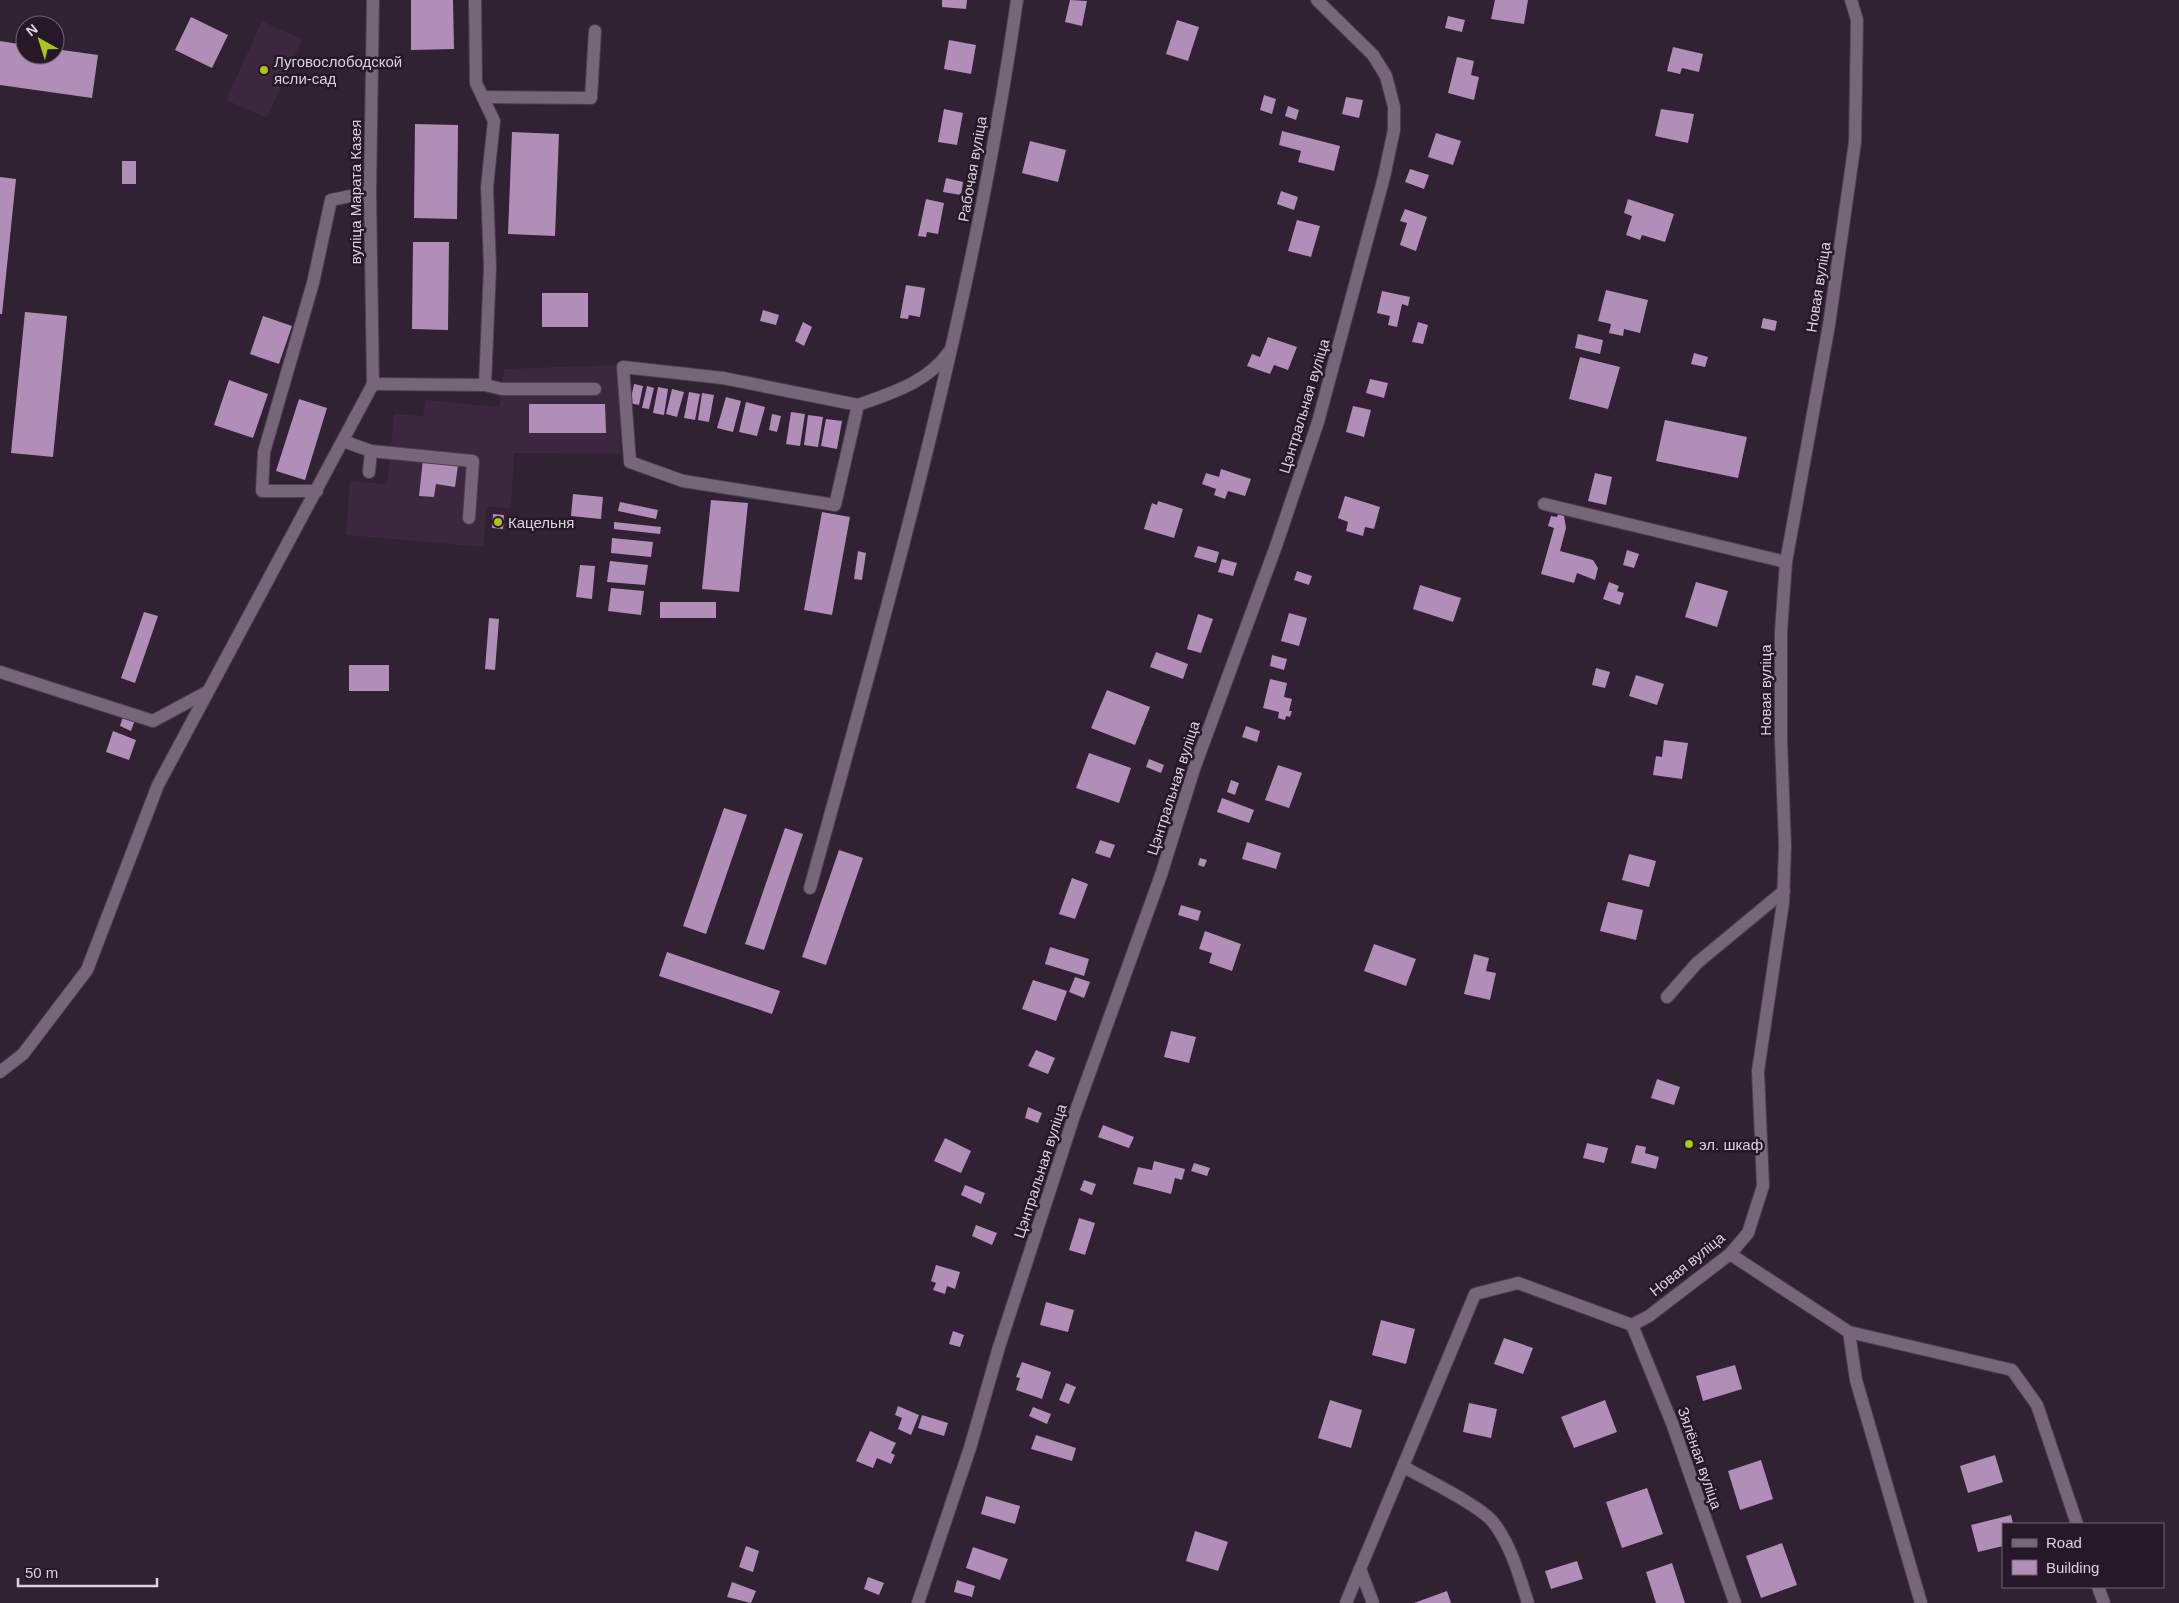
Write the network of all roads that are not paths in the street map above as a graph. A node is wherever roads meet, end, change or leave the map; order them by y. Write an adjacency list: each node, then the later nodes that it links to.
1 (373, 0): 8 (street, вуліца Марата Казея)
2 (475, 0): 7 (street)
3 (1017, 0): 9 (street, Рабочая вуліца)
4 (1317, 0): 34 (street, Цэнтральная вуліца)
5 (1851, 0): 20 (street, Новая вуліца)
6 (595, 32): 7 (street)
7 (483, 96): 11 (street)
8 (370, 192): 10 (street, вуліца Марата Казея); 17 (street)
9 (954, 343): 13 (street); 23 (street, Рабочая вуліца)
10 (372, 384): 11 (street); 14 (street)
11 (485, 385): 12 (street)
12 (595, 389)
13 (858, 405): 13 (street)
14 (342, 441): 15 (street); 17 (street)
15 (371, 451): 16 (street); 19 (street)
16 (369, 472)
17 (316, 491): 22 (street)
18 (1544, 504): 20 (street)
19 (469, 518)
20 (1786, 562): 24 (street, Новая вуліца)
21 (0, 672): 22 (street)
22 (207, 692): 26 (street)
23 (810, 888)
24 (1784, 892): 25 (street); 27 (street, Новая вуліца)
25 (1667, 997)
26 (0, 1072)
27 (1730, 1254): 28 (street, Новая вуліца); 29 (street)
28 (1632, 1325): 30 (street); 38 (street, Зялёная вуліца)
29 (1849, 1332): 31 (street); 39 (street)
30 (1404, 1467): 32 (street); 37 (street)
31 (2077, 1523)
32 (1360, 1569): 35 (street); 36 (street)
33 (2098, 1588): 40 (street)
34 (918, 1603)
35 (1346, 1603)
36 (1373, 1603)
37 (1528, 1603)
38 (1735, 1603)
39 (1921, 1603)
40 (2104, 1603)

